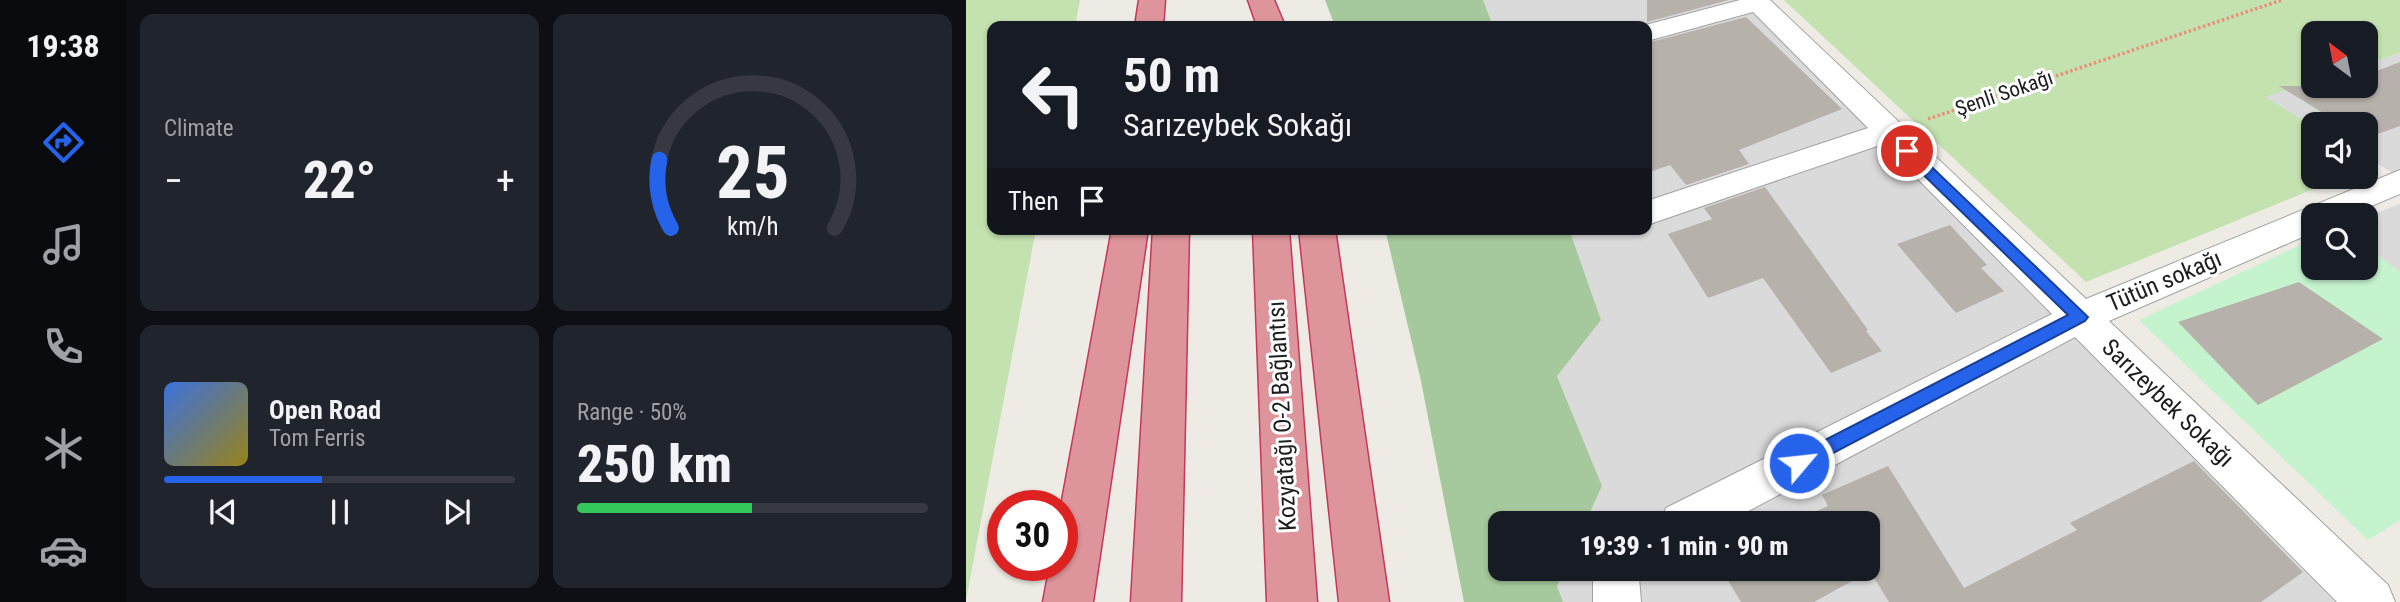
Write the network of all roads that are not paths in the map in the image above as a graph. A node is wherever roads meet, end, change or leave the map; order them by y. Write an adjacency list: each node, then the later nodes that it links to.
1 (1154, 0): 5 (highway); 6 (highway)
2 (1249, 0): 7 (highway)
3 (1261, 0): 8 (highway)
4 (1756, 2): 9 (street); 10 (street, Sarızeybek Sokağı)
5 (1150, 21)
6 (1157, 21)
7 (1251, 21)
8 (1269, 21)
9 (1652, 32)
10 (1888, 132): 13 (street); 19 (street, Sarızeybek Sokağı)
11 (2400, 181): 12 (street)
12 (2348, 203)
13 (1652, 211)
14 (2301, 224): 19 (street, Tütün sokağı)
15 (1128, 235): 22 (highway)
16 (1171, 235): 23 (highway)
17 (1271, 235): 24 (highway, Kozyatağı O-2 Bağlantısı)
18 (1318, 235): 25 (highway)
19 (2080, 317): 20 (street, Tütün sokağı); 27 (street, Sarızeybek Sokağı)
20 (1705, 511)
21 (1616, 581): 26 (street)
22 (1068, 602)
23 (1156, 602)
24 (1292, 602)
25 (1364, 602)
26 (1617, 602)
27 (2371, 602)

